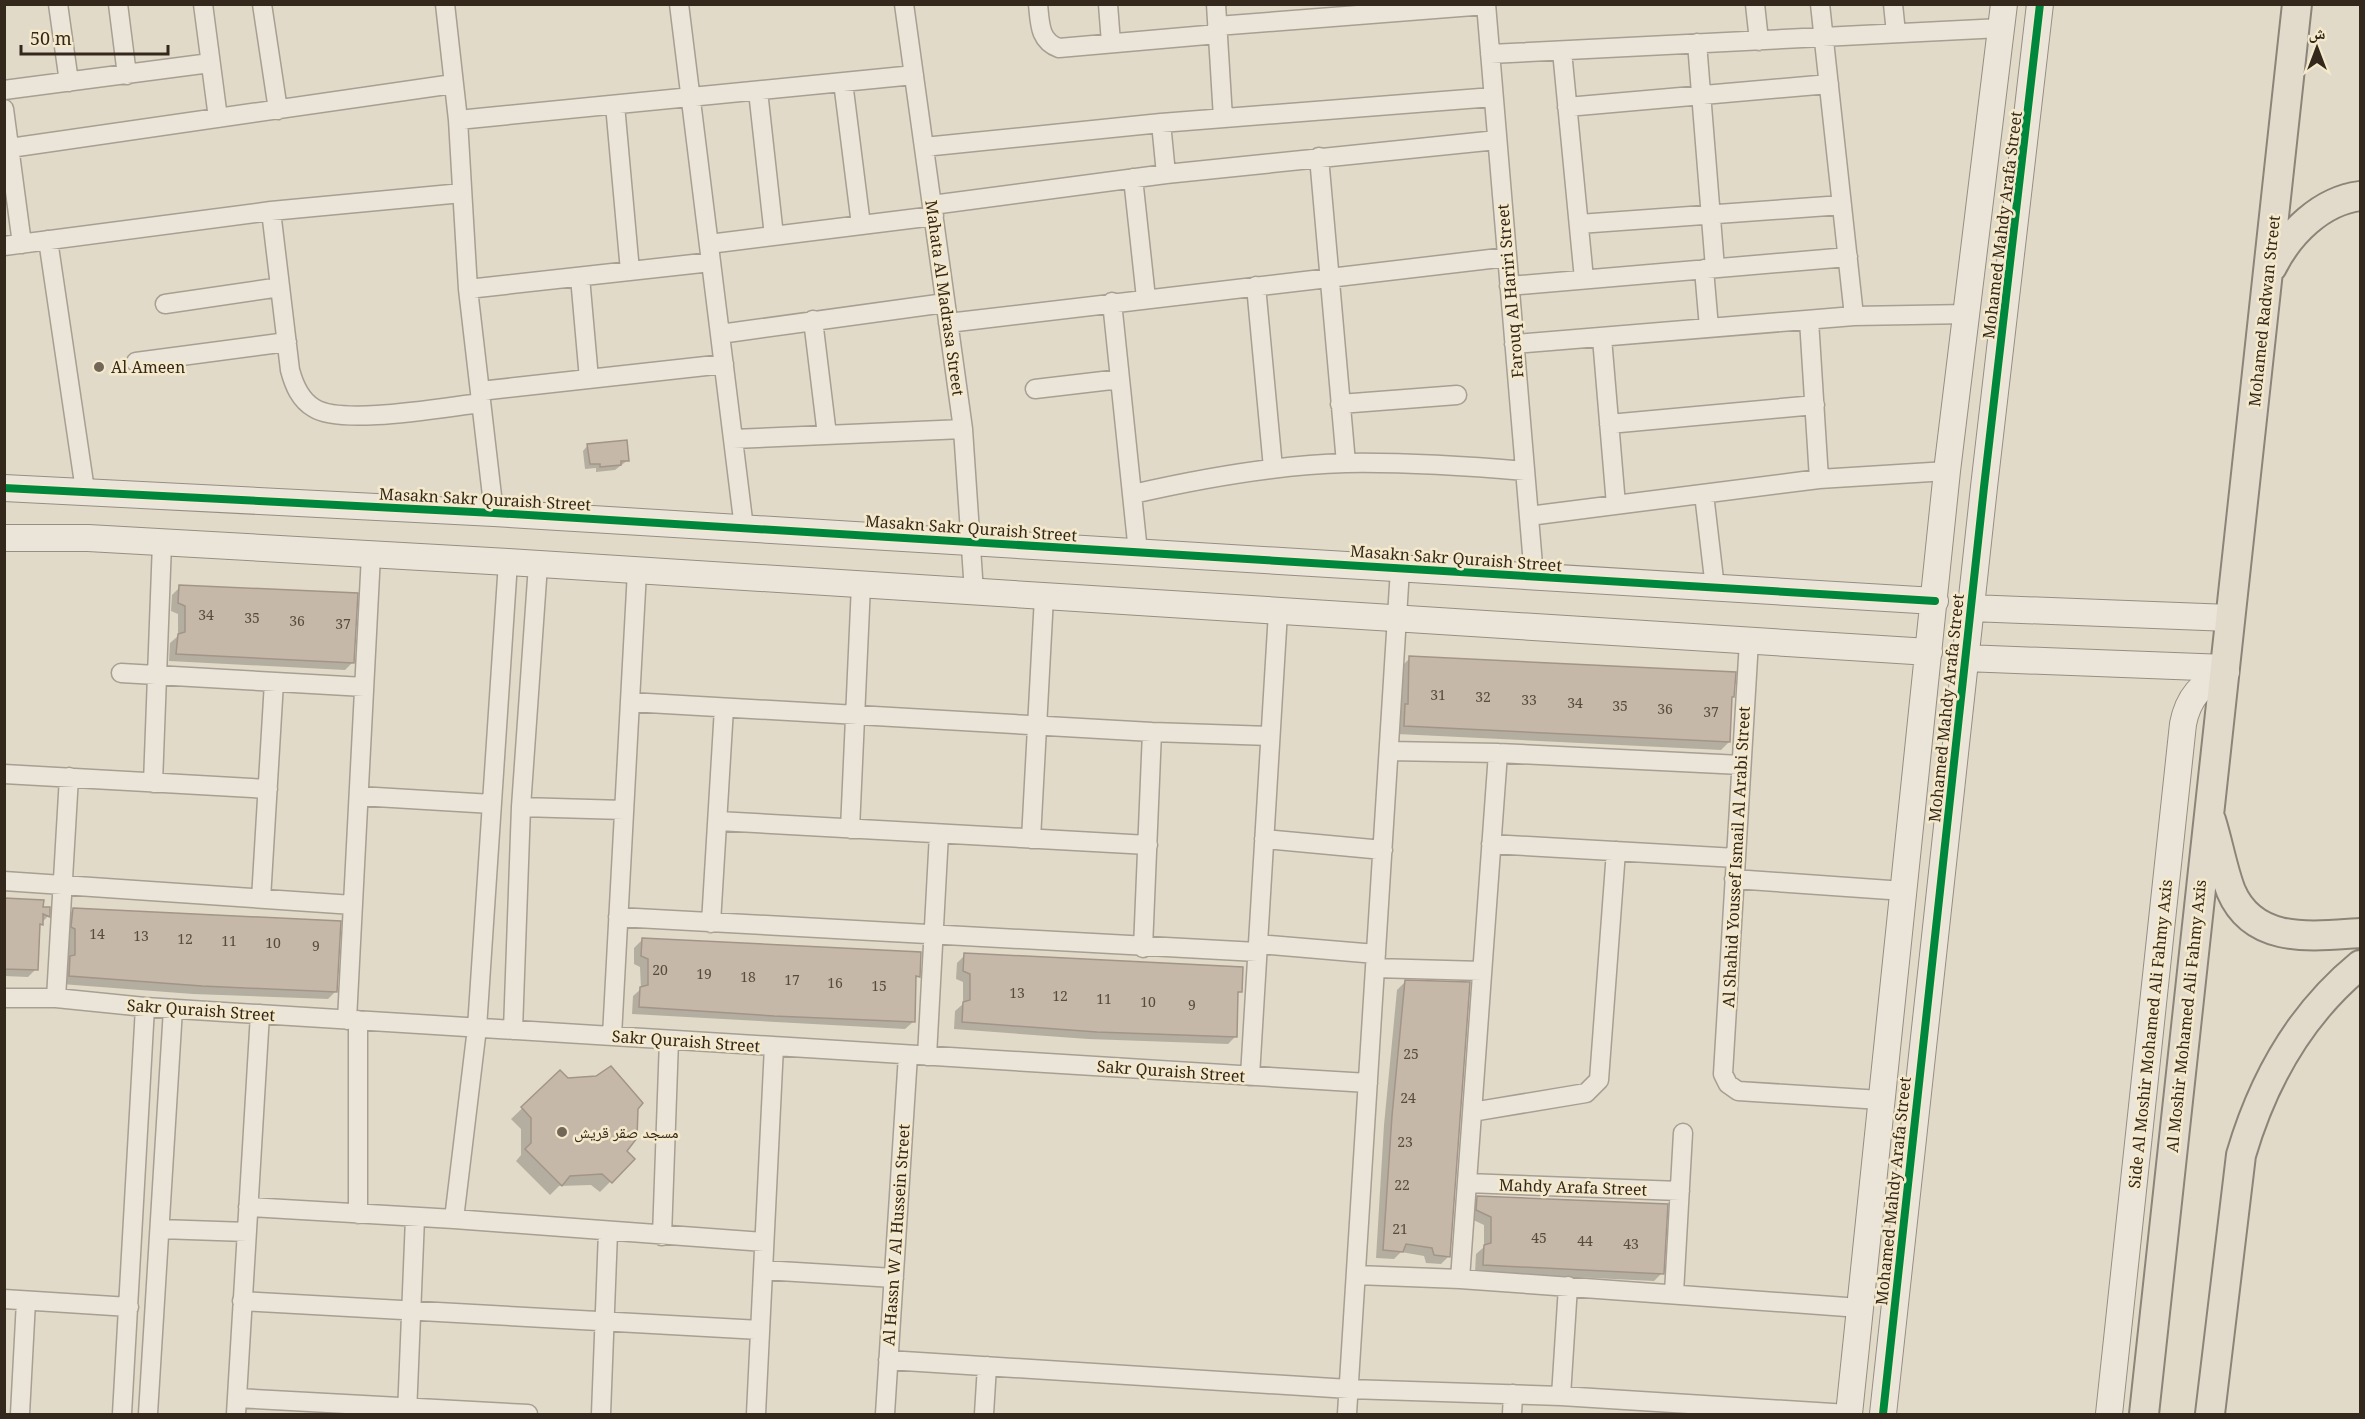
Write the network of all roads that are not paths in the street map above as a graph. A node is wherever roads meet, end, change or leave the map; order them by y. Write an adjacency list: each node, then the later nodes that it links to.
1 (58, 4): 29 (street)
2 (118, 4): 27 (street)
3 (203, 4): 26 (street)
4 (262, 4): 41 (street)
5 (445, 4): 31 (street)
6 (679, 4): 36 (street)
7 (904, 4): 28 (street, Mahata Al Madrasa Street)
8 (1038, 4): 22 (street)
9 (1108, 4): 22 (street)
10 (1216, 4): 18 (street)
11 (1755, 4): 21 (street)
12 (1820, 4): 20 (street)
13 (1893, 4): 19 (street)
14 (2040, 4): 103 (street, Mohamed Mahdy Arafa Street)
15 (2297, 4): 68 (main road, Mohamed Radwan Street)
16 (1486, 5): 18 (street); 25 (street, Farouq Al Hariri Street)
17 (2003, 16): 19 (street); 80 (street, Mohamed Mahdy Arafa Street)
18 (1217, 30): 22 (street); 43 (street)
19 (1896, 33): 20 (street)
20 (1824, 37): 21 (street); 32 (street)
21 (1759, 40): 23 (street)
22 (1111, 44)
23 (1697, 44): 24 (street); 35 (street)
24 (1562, 51): 25 (street); 39 (street)
25 (1490, 54): 37 (street, Farouq Al Hariri Street)
26 (210, 63): 27 (street); 42 (street)
27 (127, 75): 29 (street)
28 (914, 75): 30 (street); 47 (street, Mahata Al Madrasa Street)
29 (69, 82): 33 (street)
30 (843, 82): 34 (street); 59 (street)
31 (453, 84): 41 (street); 44 (street)
32 (1829, 84): 35 (street); 54 (street)
33 (4, 90)
34 (758, 91): 36 (street); 60 (street)
35 (1701, 95): 39 (street); 57 (street)
36 (690, 97): 38 (street); 63 (street)
37 (1493, 98): 43 (street); 46 (street, Farouq Al Hariri Street)
38 (615, 105): 44 (street); 67 (street)
39 (1568, 107): 58 (street)
40 (4, 109): 48 (street)
41 (278, 110): 42 (street)
42 (218, 118): 48 (street)
43 (1223, 118): 45 (street)
44 (458, 120): 52 (street)
45 (1161, 123): 47 (street); 50 (street)
46 (1497, 140): 49 (street); 64 (street, Farouq Al Hariri Street)
47 (924, 147): 56 (street, Mahata Al Madrasa Street)
48 (10, 148): 62 (street)
49 (1319, 157): 50 (street); 70 (street)
50 (1166, 174): 51 (street)
51 (1133, 178): 56 (street); 76 (street)
52 (462, 193): 55 (street); 75 (street)
53 (2361, 196): 68 (main road)
54 (1842, 205): 57 (street); 65 (street)
55 (271, 211): 61 (street); 72 (street)
56 (933, 211): 59 (street); 78 (street, Mahata Al Madrasa Street)
57 (1711, 214): 58 (street); 66 (street)
58 (1579, 224): 71 (street)
59 (861, 225): 60 (street)
60 (774, 236): 63 (street)
61 (48, 240): 62 (street); 112 (street)
62 (14, 245)
63 (710, 253): 67 (street); 86 (street)
64 (1507, 257): 70 (street); 74 (street, Farouq Al Hariri Street)
65 (1848, 257): 66 (street); 81 (street)
66 (1710, 268): 71 (street); 85 (street)
67 (630, 271): 69 (street)
68 (2268, 276): 136 (main road, Mohamed Radwan Street)
69 (580, 277): 75 (street); 92 (street)
70 (1330, 277): 73 (street); 97 (street)
71 (1584, 279): 74 (street)
72 (280, 286): 79 (street); 88 (street)
73 (1256, 286): 76 (street); 106 (street)
74 (1509, 286): 89 (street, Farouq Al Hariri Street)
75 (468, 290): 96 (street)
76 (1146, 298): 77 (street)
77 (1112, 302): 84 (street); 93 (street)
78 (945, 303): 82 (street); 84 (street, Mahata Al Madrasa Street)
79 (165, 304)
80 (1968, 314): 81 (street); 99 (street, Mohamed Mahdy Arafa Street)
81 (1854, 316): 83 (street)
82 (813, 320): 86 (street); 102 (street)
83 (1809, 320): 85 (street); 98 (street)
84 (948, 323): 101 (street, Mahata Al Madrasa Street)
85 (1709, 328): 87 (street)
86 (720, 334): 91 (street)
87 (1602, 338): 89 (street); 100 (street)
88 (287, 342): 90 (street); 96 (street)
89 (1514, 344): 107 (street, Farouq Al Hariri Street)
90 (136, 362)
91 (724, 364): 92 (street); 104 (street)
92 (589, 379): 96 (street)
93 (1120, 379): 94 (street); 113 (street)
94 (1035, 389)
95 (1457, 394): 97 (street)
96 (481, 397): 116 (street)
97 (1340, 404): 105 (street)
98 (1815, 405): 100 (street); 109 (street)
99 (1954, 420): 103 (street); 108 (street, Mohamed Mahdy Arafa Street)
100 (1609, 424): 115 (street)
101 (963, 429): 102 (street); 120 (street, Mahata Al Madrasa Street)
102 (828, 435): 104 (street)
103 (1991, 436): 110 (street, Mohamed Mahdy Arafa Street)
104 (733, 439): 118 (street)
105 (1346, 463): 106 (street); 107 (street)
106 (1273, 468): 113 (street)
107 (1525, 471): 117 (street, Farouq Al Hariri Street)
108 (1947, 471): 109 (street); 110 (street); 133 (street, Mohamed Mahdy Arafa Street)
109 (1819, 479): 114 (street)
110 (1984, 487): 134 (street, Mohamed Mahdy Arafa Street)
111 (4, 488): 112 (street, Masakn Sakr Quraish Street)
112 (85, 490): 116 (street, Masakn Sakr Quraish Street)
113 (1133, 494): 122 (street)
114 (1704, 494): 115 (street); 130 (street)
115 (1616, 505): 117 (street)
116 (494, 513): 118 (street, Masakn Sakr Quraish Street)
117 (1529, 516): 128 (street, Farouq Al Hariri Street)
118 (744, 528): 120 (street, Masakn Sakr Quraish Street)
119 (4, 537): 121 (street)
120 (972, 542): 122 (street, Masakn Sakr Quraish Street); 131 (street, Mahata Al Madrasa Street)
121 (162, 543): 123 (street); 143 (street)
122 (1138, 552): 126 (street, Masakn Sakr Quraish Street)
123 (371, 555): 124 (street); 145 (street)
124 (508, 562): 125 (street); 160 (street)
125 (538, 565): 127 (street); 161 (street)
126 (1400, 569): 128 (street, Masakn Sakr Quraish Street); 137 (street)
127 (637, 571): 129 (street); 146 (street)
128 (1534, 577): 130 (street, Masakn Sakr Quraish Street)
129 (861, 585): 131 (street); 148 (street)
130 (1716, 588): 133 (street, Masakn Sakr Quraish Street)
131 (974, 592): 132 (street)
132 (1044, 597): 135 (street); 149 (street)
133 (1935, 602): 139 (street, Mohamed Mahdy Arafa Street)
134 (1971, 608): 136 (street); 140 (street, Mohamed Mahdy Arafa Street)
135 (1278, 612): 137 (street); 151 (street)
136 (2230, 618): 141 (main road, Al Moshir Mohamed Ali Fahmy Axis)
137 (1397, 619): 138 (street); 152 (street)
138 (1749, 641): 139 (street); 154 (street, Al Shahid Youssef Ismail Al Arabi Street)
139 (1929, 652): 177 (street, Mohamed Mahdy Arafa Street)
140 (1965, 658): 141 (street); 251 (street, Mohamed Mahdy Arafa Street)
141 (2226, 670): 162 (main road, Al Moshir Mohamed Ali Fahmy Axis); 252 (street, Side Al Moshir Mohamed Ali Fahmy Axis)
142 (121, 673): 143 (street)
143 (157, 675): 144 (street); 157 (street)
144 (274, 681): 145 (street); 158 (street)
145 (364, 687): 159 (street)
146 (630, 702): 147 (street); 163 (street)
147 (724, 708): 148 (street); 164 (street)
148 (855, 715): 149 (street); 165 (street)
149 (1037, 725): 150 (street); 167 (street)
150 (1152, 732): 151 (street); 170 (street)
151 (1270, 735): 168 (street)
152 (1389, 751): 153 (street); 171 (street)
153 (1498, 753): 154 (street); 169 (street)
154 (1741, 765): 173 (street, Al Shahid Youssef Ismail Al Arabi Street)
155 (4, 774): 156 (street)
156 (69, 777): 157 (street); 176 (street)
157 (153, 783): 158 (street)
158 (268, 789): 178 (street)
159 (359, 796): 160 (street); 179 (street)
160 (492, 804): 195 (street)
161 (522, 807): 163 (street); 196 (street)
162 (2207, 809): 182 (main road); 253 (main road, Al Moshir Mohamed Ali Fahmy Axis)
163 (624, 810): 180 (street)
164 (718, 821): 165 (street); 181 (street)
165 (850, 829): 166 (street)
166 (939, 834): 167 (street); 183 (street)
167 (1031, 839): 170 (street)
168 (1264, 839): 171 (street); 185 (street)
169 (1491, 844): 172 (street); 188 (street)
170 (1148, 846): 184 (street)
171 (1383, 850): 186 (street)
172 (1616, 851): 173 (street); 205 (street)
173 (1736, 858): 174 (street, Al Shahid Youssef Ismail Al Arabi Street)
174 (1734, 879): 177 (street); 204 (street, Al Shahid Youssef Ismail Al Arabi Street)
175 (4, 881): 176 (street)
176 (63, 885): 178 (street); 190 (street)
177 (1904, 891): 204 (street, Mohamed Mahdy Arafa Street)
178 (261, 898): 179 (street)
179 (353, 905): 194 (street)
180 (618, 917): 181 (street); 197 (street)
181 (711, 923): 183 (street)
182 (2361, 933)
183 (934, 936): 184 (street); 201 (street)
184 (1143, 948): 185 (street)
185 (1257, 948): 186 (street); 202 (street)
186 (1376, 961): 188 (street); 203 (street)
187 (2361, 965): 254 (main road)
188 (1482, 971): 205 (street)
189 (4, 998): 190 (street, Sakr Quraish Street)
190 (56, 998): 191 (street, Sakr Quraish Street)
191 (145, 1007): 192 (street, Sakr Quraish Street); 227 (street)
192 (173, 1009): 193 (street, Sakr Quraish Street); 213 (street)
193 (260, 1014): 194 (street, Sakr Quraish Street); 209 (street)
194 (353, 1020): 195 (street, Sakr Quraish Street); 210 (street)
195 (477, 1028): 196 (street, Sakr Quraish Street); 212 (street)
196 (513, 1030): 197 (street, Sakr Quraish Street)
197 (612, 1036): 198 (street, Sakr Quraish Street)
198 (669, 1040): 199 (street, Sakr Quraish Street); 216 (street)
199 (774, 1046): 200 (street, Sakr Quraish Street); 217 (street)
200 (908, 1055): 201 (street, Sakr Quraish Street); 220 (street, Al Hassn W Al Hussein Street)
201 (927, 1056): 202 (street, Sakr Quraish Street)
202 (1250, 1076): 203 (street, Sakr Quraish Street)
203 (1368, 1083): 219 (street)
204 (1881, 1100): 228 (street, Mohamed Mahdy Arafa Street)
205 (1472, 1112): 207 (street)
206 (1683, 1133): 208 (street)
207 (1467, 1183): 208 (street, Mahdy Arafa Street); 221 (street)
208 (1680, 1191): 223 (street)
209 (248, 1207): 210 (street); 214 (street)
210 (358, 1214): 211 (street)
211 (415, 1218): 212 (street); 229 (street)
212 (454, 1219): 215 (street)
213 (160, 1229): 214 (street); 242 (street)
214 (247, 1232): 226 (street)
215 (608, 1232): 216 (street); 230 (street)
216 (662, 1236): 217 (street)
217 (764, 1242): 218 (street)
218 (763, 1270): 220 (street); 231 (street)
219 (1356, 1275): 221 (street); 234 (street)
220 (894, 1278): 232 (street, Al Hassn W Al Hussein Street)
221 (1460, 1279): 222 (street)
222 (1568, 1286): 223 (street); 236 (street)
223 (1674, 1293): 228 (street)
224 (4, 1299): 225 (street)
225 (26, 1301): 227 (street); 240 (street)
226 (242, 1301): 229 (street); 237 (street)
227 (129, 1306): 241 (street)
228 (1860, 1308): 250 (street, Mohamed Mahdy Arafa Street)
229 (411, 1310): 230 (street); 239 (street)
230 (604, 1322): 231 (street); 244 (street)
231 (760, 1330): 245 (street)
232 (888, 1360): 233 (street); 246 (street, Al Hassn W Al Hussein Street)
233 (987, 1366): 234 (street); 247 (street)
234 (1349, 1389): 235 (street); 248 (street)
235 (1513, 1394): 236 (street); 249 (street)
236 (1562, 1396): 238 (street)
237 (236, 1406): 239 (street)
238 (1683, 1409): 250 (street)
239 (407, 1411): 243 (street)
240 (20, 1414)
241 (122, 1414)
242 (148, 1414)
243 (528, 1414)
244 (601, 1414)
245 (756, 1414)
246 (885, 1414)
247 (984, 1414)
248 (1347, 1414)
249 (1512, 1414)
250 (1848, 1414)
251 (1882, 1414)
252 (2109, 1414)
253 (2144, 1414)
254 (2210, 1414)

